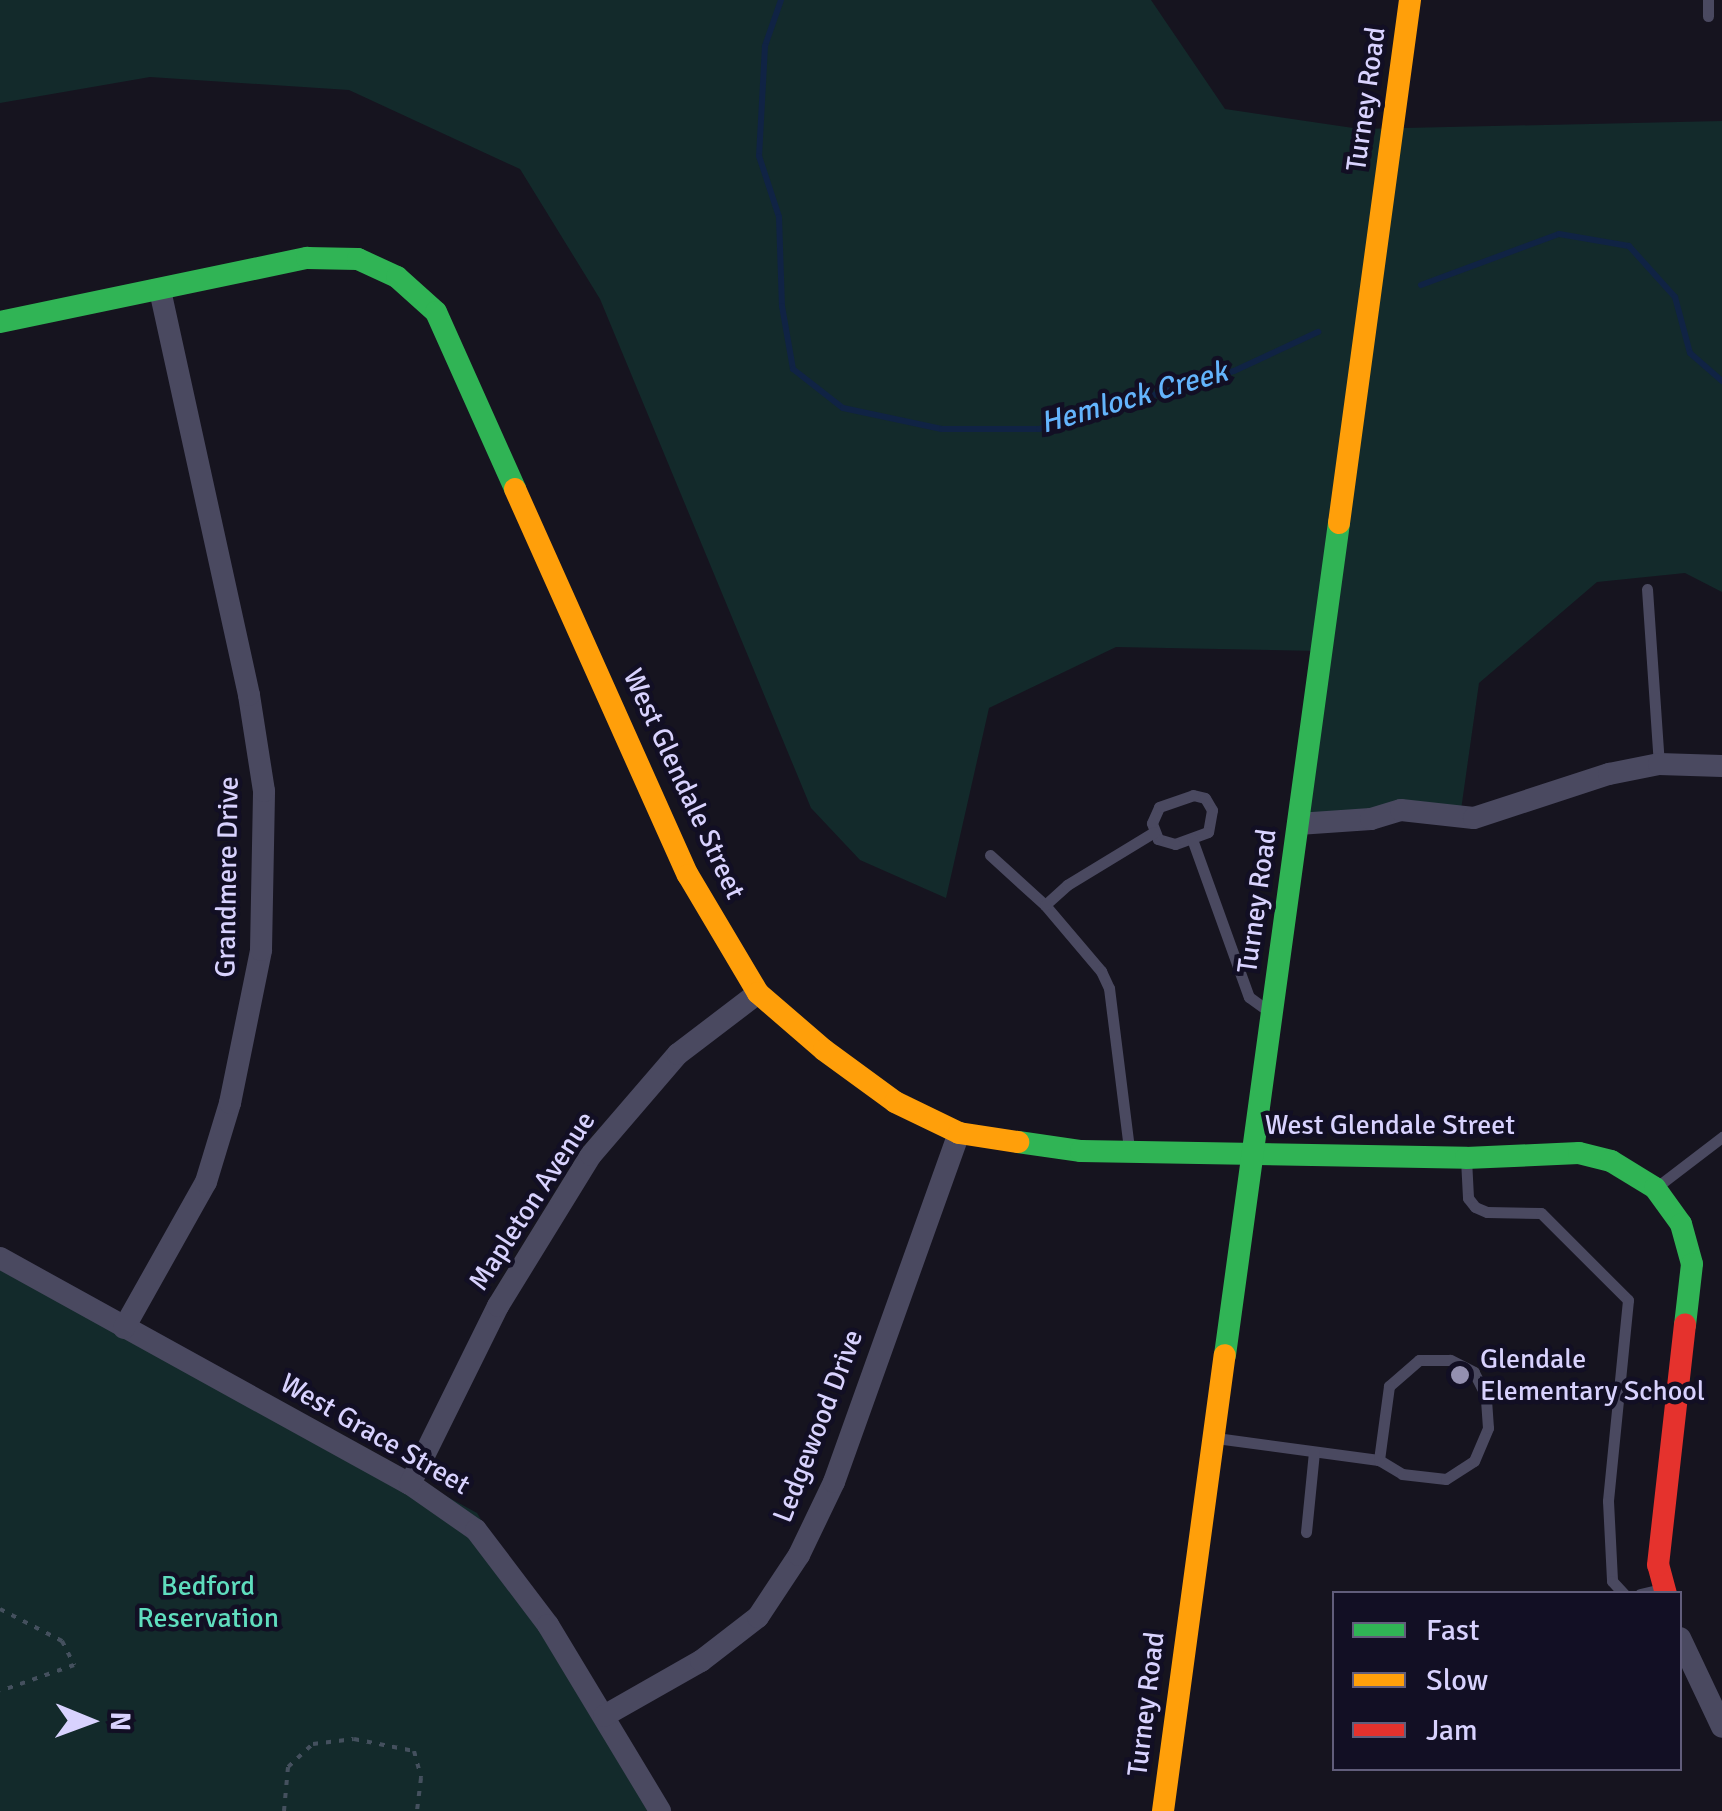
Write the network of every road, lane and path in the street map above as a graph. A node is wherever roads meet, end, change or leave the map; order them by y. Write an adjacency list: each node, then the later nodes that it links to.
1 (1410, 0): 9 (street, Turney Road)
2 (1708, 0): 3 (lane)
3 (1708, 16)
4 (160, 290): 5 (street, West Glendale Street); 14 (street, West Glendale Street); 23 (street, Grandmere Drive)
5 (0, 322)
6 (1647, 588): 7 (lane)
7 (1659, 764): 8 (street); 9 (street)
8 (1722, 766)
9 (1298, 824): 15 (street, Turney Road)
10 (1154, 832): 11 (lane); 11 (lane); 13 (lane)
11 (1192, 839): 15 (lane)
12 (990, 855): 13 (lane)
13 (1045, 905): 18 (lane)
14 (758, 993): 16 (street, West Glendale Street); 27 (street, Mapleton Avenue)
15 (1272, 1013): 19 (street, Turney Road)
16 (959, 1133): 18 (street, West Glendale Street); 34 (street, Ledgewood Drive)
17 (1722, 1137): 21 (lane)
18 (1129, 1152): 19 (street, West Glendale Street)
19 (1252, 1155): 20 (street, West Glendale Street); 24 (street, Turney Road)
20 (1466, 1158): 21 (street, West Glendale Street); 29 (lane)
21 (1655, 1188): 30 (street, West Glendale Street)
22 (0, 1258): 23 (street, West Grace Street)
23 (124, 1328): 27 (street, West Grace Street)
24 (1212, 1437): 25 (lane); 39 (street, Turney Road)
25 (1314, 1452): 26 (lane); 28 (lane)
26 (1379, 1460): 26 (lane)
27 (410, 1484): 34 (street, West Grace Street)
28 (1306, 1532)
29 (1621, 1591)
30 (1666, 1591)
31 (0, 1608): 33 (path)
32 (1682, 1642): 35 (street)
33 (0, 1691)
34 (604, 1716): 38 (street, West Grace Street)
35 (1722, 1727)
36 (284, 1811): 37 (path)
37 (417, 1811)
38 (660, 1811)
39 (1163, 1811)

